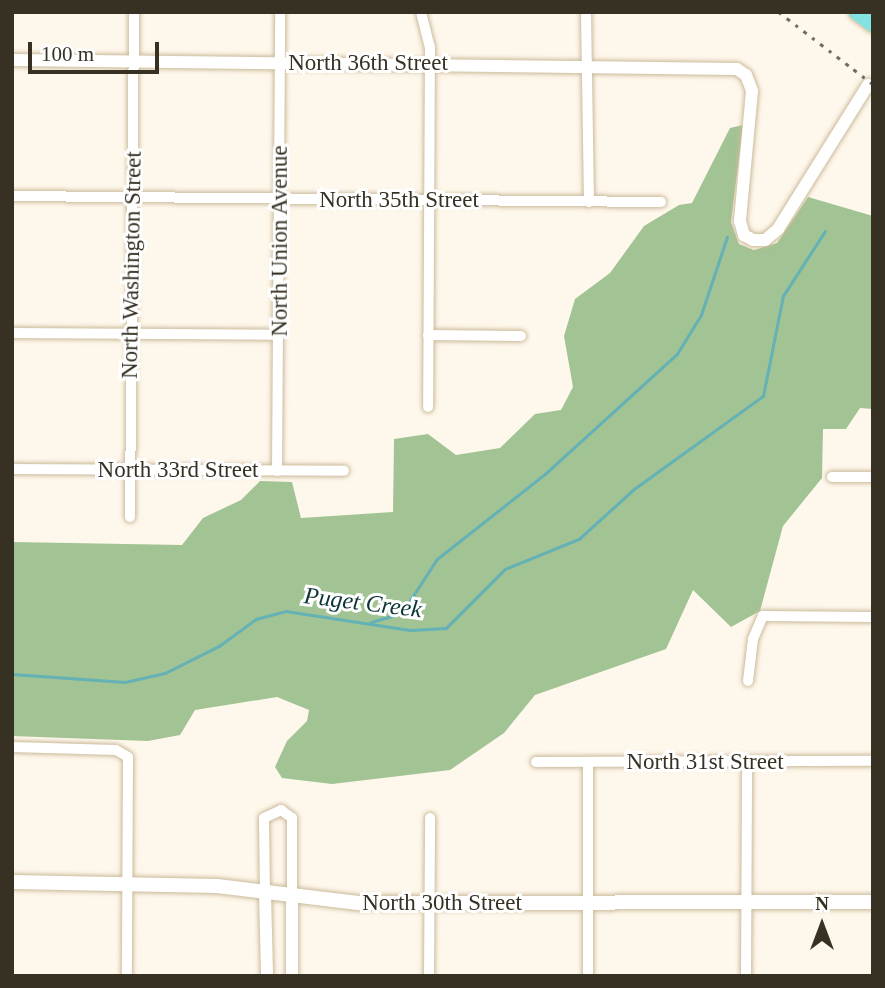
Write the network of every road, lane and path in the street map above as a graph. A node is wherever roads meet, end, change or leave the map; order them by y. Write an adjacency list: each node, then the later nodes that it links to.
1 (134, 12): 8 (street, North Washington Street)
2 (280, 12): 9 (street, North Union Avenue)
3 (421, 12): 10 (street)
4 (586, 12): 11 (street)
5 (857, 12): 6 (main road)
6 (873, 24)
7 (12, 60): 8 (street, North 36th Street)
8 (134, 62): 9 (street, North 36th Street); 14 (street, North Washington Street)
9 (280, 62): 10 (street, North 36th Street); 15 (street, North Union Avenue)
10 (430, 63): 11 (street, North 36th Street); 16 (street)
11 (590, 65): 12 (street, North 36th Street); 17 (street)
12 (868, 85)
13 (12, 196): 14 (street, North 35th Street)
14 (133, 197): 15 (street, North 35th Street); 20 (street, North Washington Street)
15 (281, 199): 16 (street, North 35th Street); 21 (street, North Union Avenue)
16 (431, 200): 17 (street, North 35th Street); 22 (street)
17 (589, 202): 18 (street, North 35th Street)
18 (661, 202)
19 (12, 333): 20 (street)
20 (131, 334): 21 (street); 26 (street, North Washington Street)
21 (279, 335): 27 (street, North Union Avenue)
22 (428, 335): 23 (street); 24 (street)
23 (521, 336)
24 (428, 407)
25 (12, 469): 26 (street, North 33rd Street)
26 (130, 470): 27 (street, North 33rd Street); 31 (street, North Washington Street)
27 (277, 471): 28 (street, North 33rd Street)
28 (344, 471)
29 (832, 477): 30 (street)
30 (873, 477)
31 (130, 517)
32 (873, 617): 33 (street)
33 (748, 681)
34 (12, 747): 41 (street)
35 (873, 761): 37 (street, North 31st Street)
36 (536, 762): 38 (street, North 31st Street)
37 (747, 762): 38 (street, North 31st Street); 45 (street)
38 (588, 763): 47 (street)
39 (430, 818): 46 (street)
40 (12, 882): 41 (main road, North 30th Street)
41 (127, 884): 42 (main road, North 30th Street); 48 (street)
42 (265, 892): 43 (main road, North 30th Street); 43 (street); 49 (street)
43 (292, 897): 46 (main road, North 30th Street); 50 (street)
44 (873, 902): 45 (main road, North 30th Street)
45 (747, 903): 47 (main road, North 30th Street); 53 (street)
46 (430, 904): 47 (main road, North 30th Street); 51 (street)
47 (588, 904): 52 (street)
48 (127, 976)
49 (267, 976)
50 (292, 976)
51 (429, 976)
52 (588, 976)
53 (746, 976)

